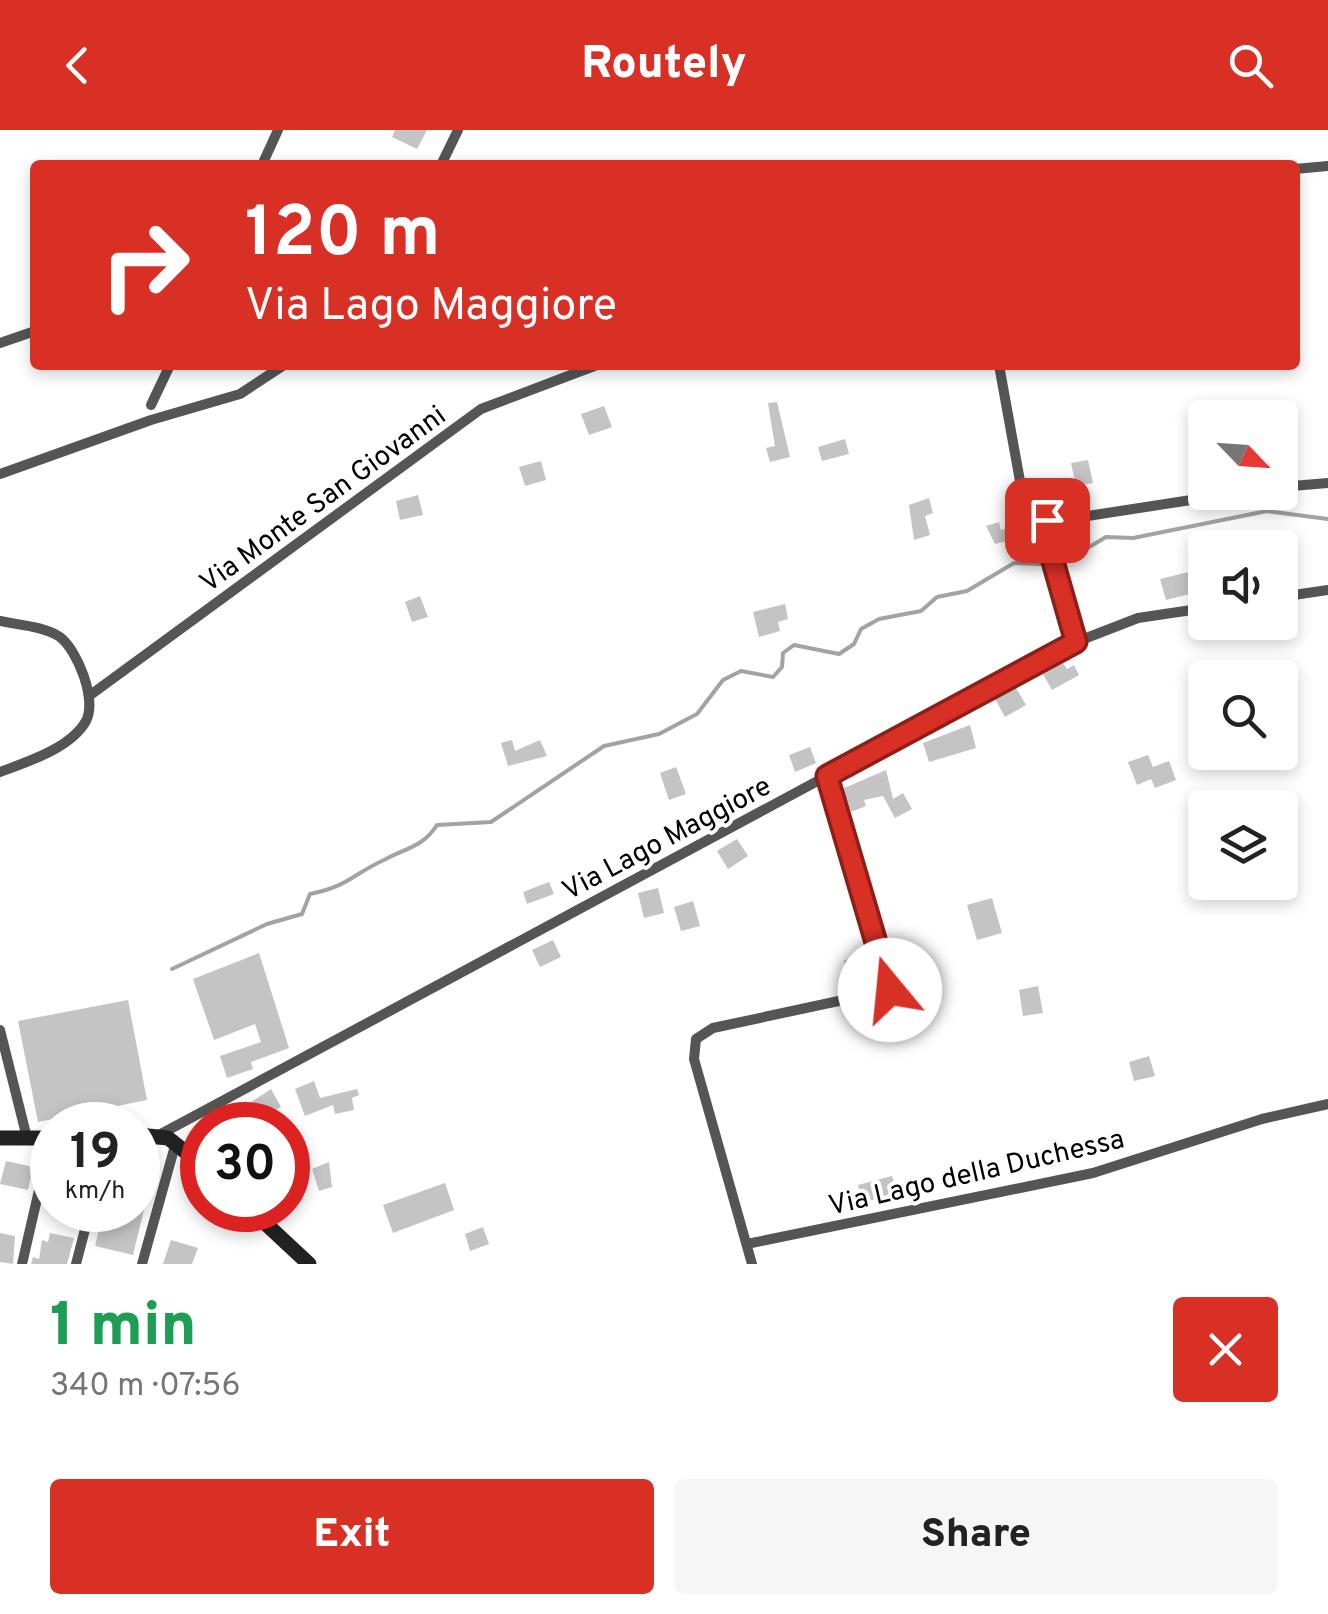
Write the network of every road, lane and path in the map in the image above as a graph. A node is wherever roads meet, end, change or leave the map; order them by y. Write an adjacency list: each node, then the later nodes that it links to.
1 (278, 130): 3 (street)
2 (458, 130): 4 (street)
3 (264, 160)
4 (443, 160)
5 (1328, 166): 6 (street)
6 (1300, 169)
7 (30, 333): 8 (street)
8 (0, 342)
9 (168, 370): 13 (street)
10 (276, 370): 14 (street)
11 (583, 370): 24 (street, Via Monte San Giovanni)
12 (1000, 370): 18 (street)
13 (152, 404)
14 (0, 474)
15 (1328, 483): 16 (street)
16 (1298, 486)
17 (1188, 500): 18 (street)
18 (1042, 523): 23 (street)
19 (1328, 590): 20 (street)
20 (1298, 594)
21 (1188, 611): 23 (street, Via Lago Maggiore)
22 (0, 621): 24 (street)
23 (1076, 642): 26 (street, Via Lago Maggiore)
24 (90, 696): 25 (street)
25 (0, 772)
26 (827, 776): 29 (street, Via Lago Maggiore); 38 (street)
27 (0, 1030): 32 (street)
28 (1328, 1104): 38 (street, Via Lago della Duchessa)
29 (160, 1134)
30 (160, 1135): 33 (street)
31 (0, 1138): 32 (street)
32 (28, 1138)
33 (176, 1142): 34 (street); 41 (street)
34 (180, 1146)
35 (30, 1230): 39 (street)
36 (84, 1232): 40 (street)
37 (275, 1232): 42 (street)
38 (747, 1244): 43 (street)
39 (22, 1264)
40 (76, 1264)
41 (142, 1264)
42 (309, 1264)
43 (752, 1264)

